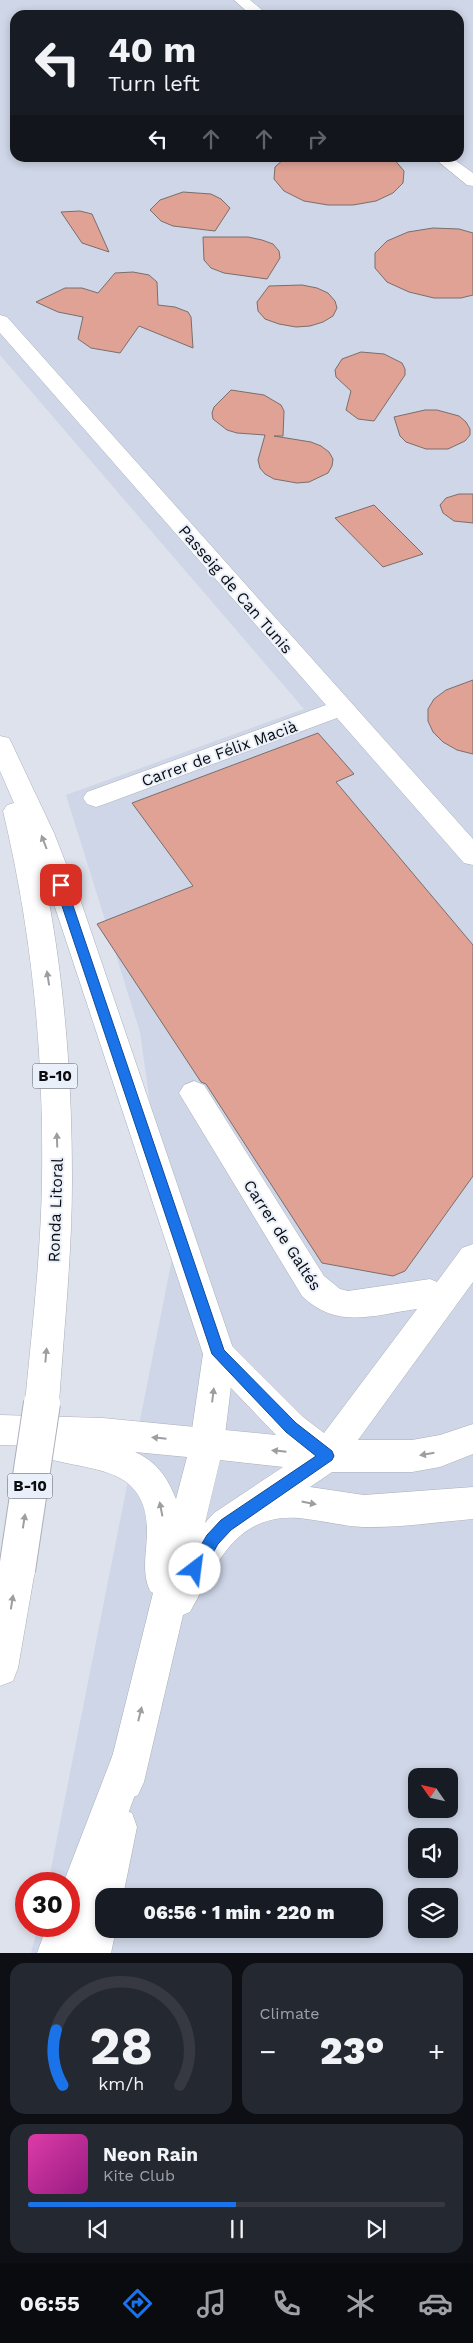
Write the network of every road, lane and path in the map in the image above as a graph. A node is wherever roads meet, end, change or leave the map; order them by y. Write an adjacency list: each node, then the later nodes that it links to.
1 (241, 0): 2 (main road)
2 (254, 10)
3 (447, 162): 4 (main road)
4 (473, 181)
5 (0, 321): 6 (main road, Passeig de Can Tunis)
6 (341, 708): 9 (main road, Carrer de Félix Macià); 10 (main road, Passeig de Can Tunis)
7 (0, 744): 14 (main road, one-way to 7)
8 (0, 755): 23 (main road, Ronda Litoral / B-10, one-way to 8, bridge)
9 (96, 798)
10 (473, 856)
11 (194, 1093): 13 (main road, Carrer de Galtés)
12 (473, 1257): 13 (main road)
13 (443, 1299): 19 (main road)
14 (219, 1354): 18 (main road, one-way to 14); 19 (main road)
15 (0, 1430): 18 (main road, one-way to 15)
16 (0, 1434): 22 (main road, one-way to 16)
17 (473, 1439): 19 (main road, one-way to 19)
18 (207, 1443): 19 (main road, one-way to 18); 22 (main road)
19 (327, 1456): 21 (main road)
20 (465, 1501): 21 (main road, one-way to 20)
21 (244, 1512): 22 (main road)
22 (161, 1628): 24 (main road, one-way to 22)
23 (0, 1668)
24 (128, 1762): 25 (main road); 28 (main road)
25 (80, 1891)
26 (63, 1937): 27 (main road)
27 (57, 1953)
28 (91, 1953)

